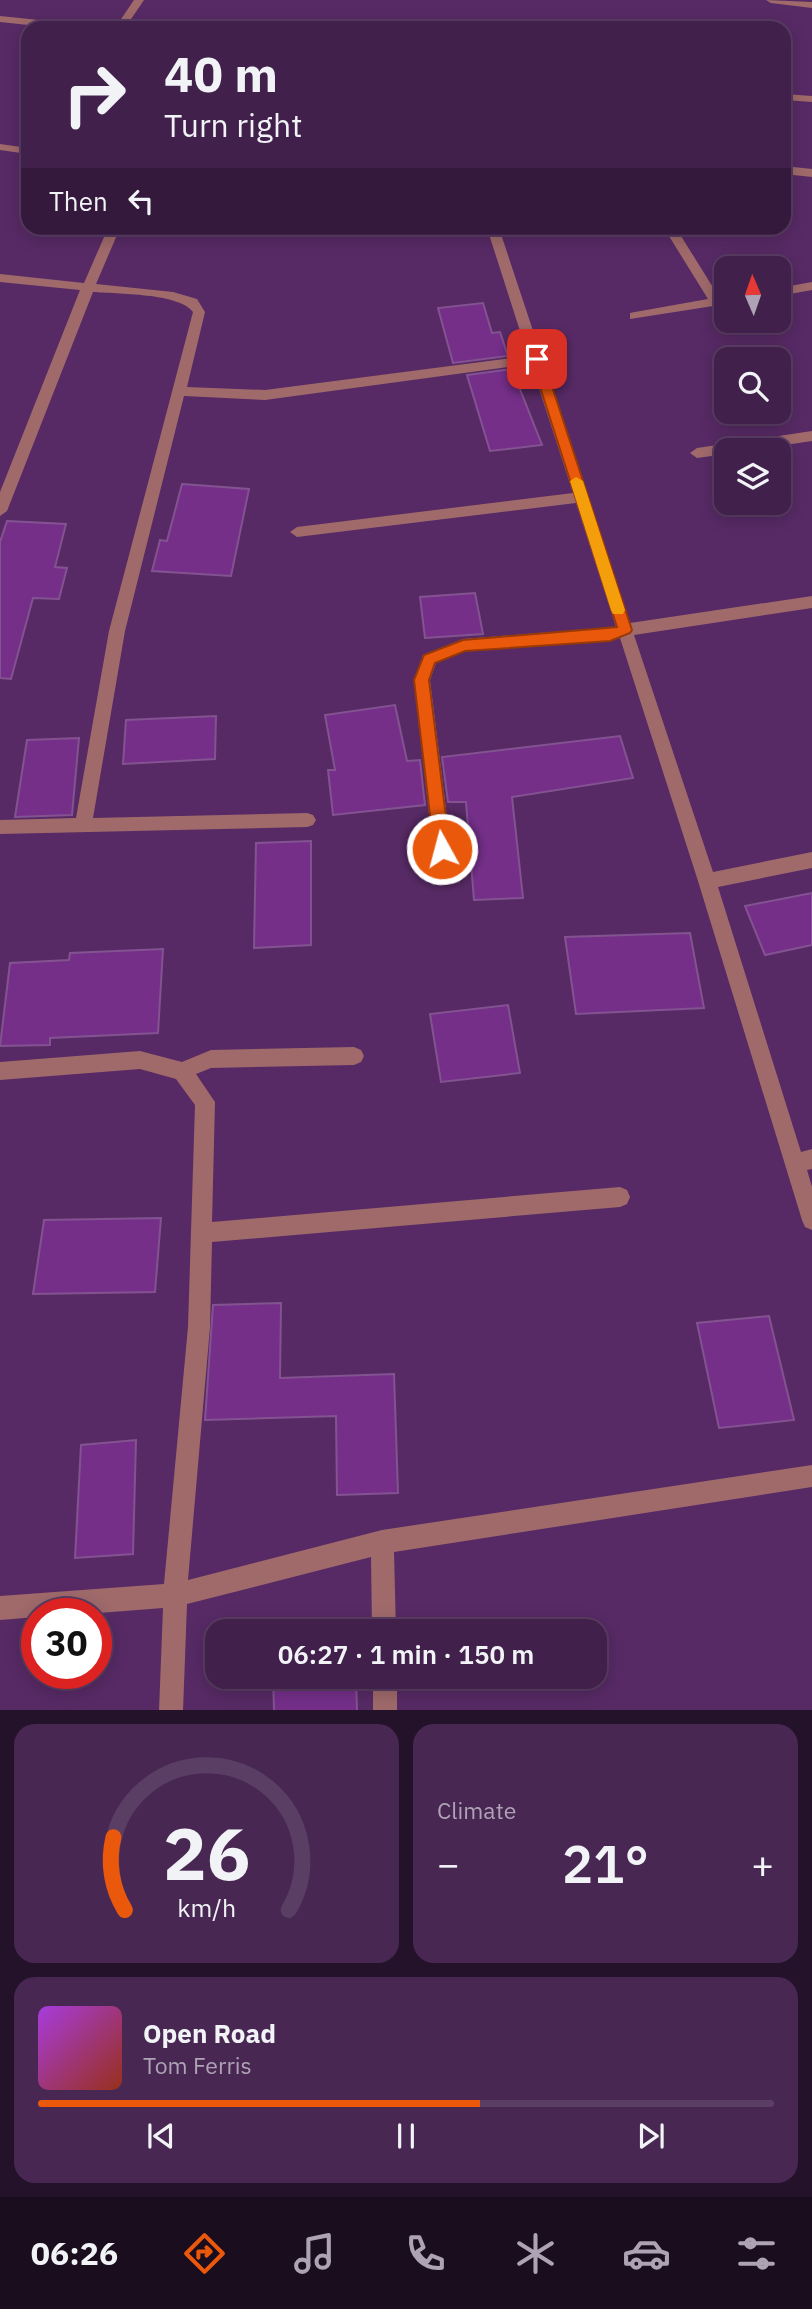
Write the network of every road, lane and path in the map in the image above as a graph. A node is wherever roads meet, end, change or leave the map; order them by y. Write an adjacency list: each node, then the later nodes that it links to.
1 (139, 0): 6 (street)
2 (771, 0): 3 (street)
3 (812, 5)
4 (0, 19): 5 (street)
5 (21, 21)
6 (125, 21)
7 (791, 98): 8 (street)
8 (812, 99)
9 (0, 147): 10 (street)
10 (21, 149)
11 (791, 171): 12 (street)
12 (812, 173)
13 (111, 235): 18 (street)
14 (495, 235): 23 (street)
15 (674, 235): 20 (street)
16 (0, 278): 18 (street)
17 (812, 286): 19 (street)
18 (88, 289): 24 (street); 28 (street)
19 (791, 290)
20 (714, 291)
21 (714, 302): 22 (street)
22 (635, 316)
23 (537, 359): 24 (street); 27 (street)
24 (181, 391): 33 (street)
25 (812, 436): 26 (street)
26 (697, 453)
27 (581, 497): 29 (street); 31 (street)
28 (0, 511)
29 (297, 532)
30 (812, 602): 31 (street)
31 (625, 630): 35 (street); 37 (street)
32 (307, 820): 33 (street)
33 (83, 825): 34 (street)
34 (0, 827)
35 (442, 849)
36 (812, 860): 37 (street)
37 (707, 881): 41 (street)
38 (354, 1056): 39 (street)
39 (183, 1070): 40 (street); 44 (street)
40 (0, 1071)
41 (803, 1162): 43 (street)
42 (620, 1197): 44 (street)
43 (812, 1220)
44 (201, 1233): 47 (street)
45 (812, 1476): 46 (street)
46 (382, 1542): 47 (street); 49 (street)
47 (175, 1595): 48 (street); 51 (street)
48 (0, 1608)
49 (384, 1619)
50 (385, 1689): 52 (street)
51 (171, 1710)
52 (385, 1710)

